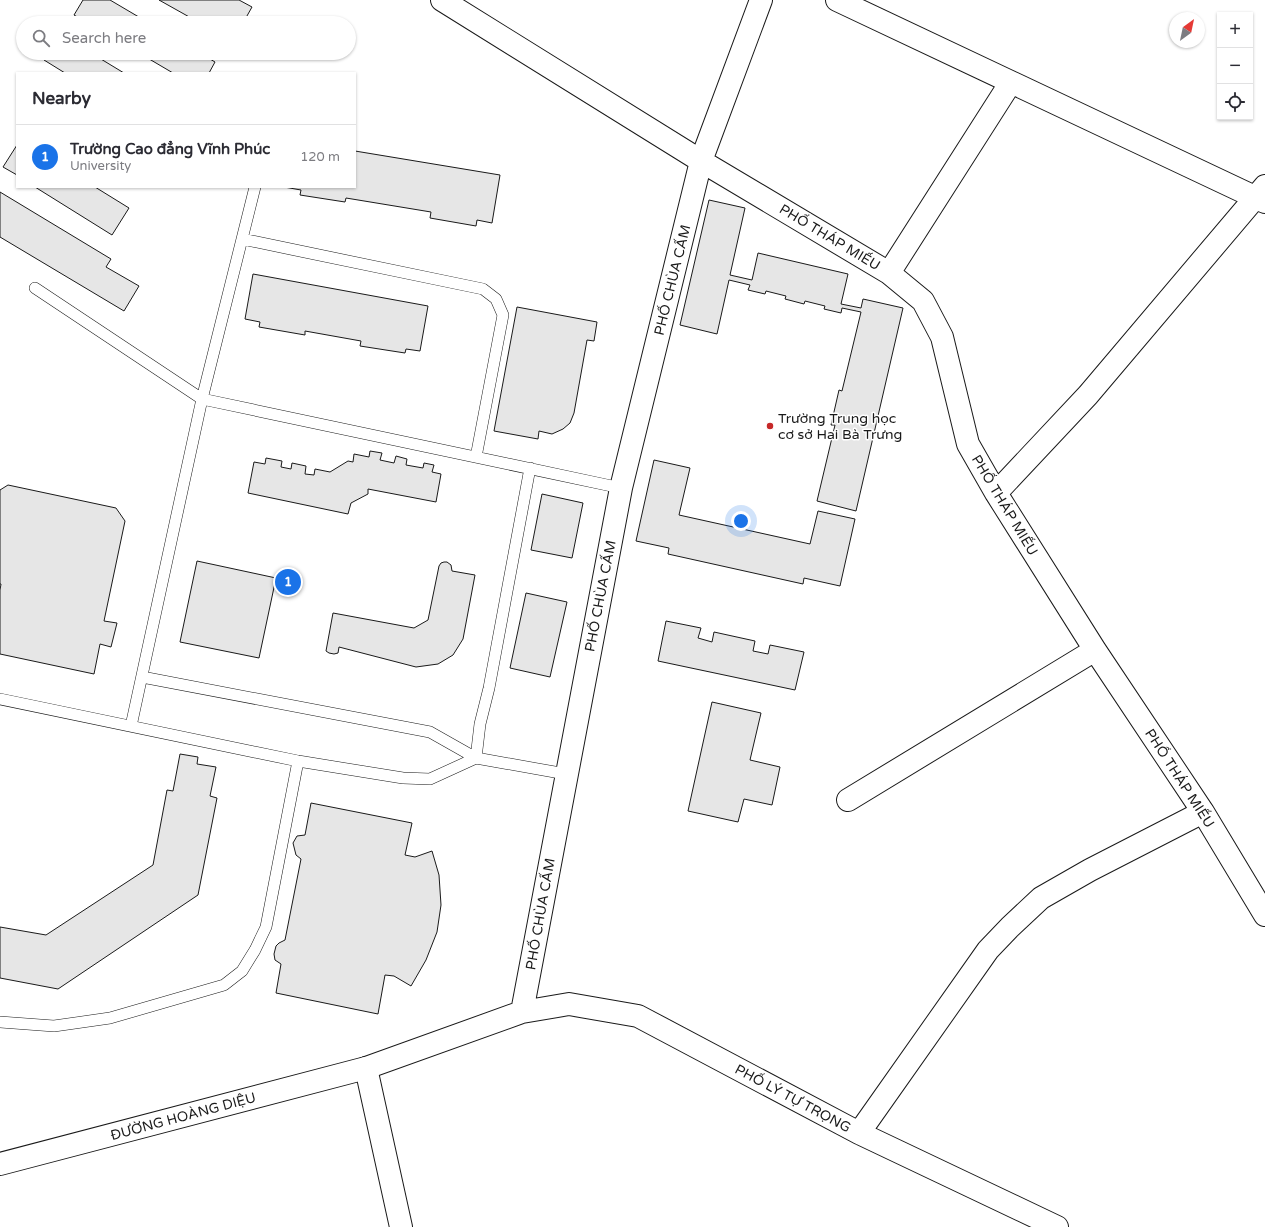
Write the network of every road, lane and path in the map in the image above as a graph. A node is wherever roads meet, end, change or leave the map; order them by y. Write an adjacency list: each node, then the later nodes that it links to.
1 (442, 0): 5 (street)
2 (761, 0): 5 (street, PHỐ CHÙA CẤM)
3 (837, 0): 4 (street)
4 (1010, 82): 7 (street); 9 (street)
5 (701, 161): 9 (street, PHỐ THÁP MIẾU); 14 (street, PHỐ CHÙA CẤM)
6 (255, 188): 8 (lane)
7 (1262, 195): 15 (street)
8 (242, 240): 11 (lane); 12 (lane)
9 (890, 273): 15 (street, PHỐ THÁP MIẾU)
10 (35, 288): 11 (lane)
11 (202, 399): 12 (lane); 17 (lane)
12 (476, 457): 13 (lane)
13 (530, 468): 14 (lane); 20 (lane)
14 (621, 488): 22 (street, PHỐ CHÙA CẤM)
15 (996, 493): 16 (street, PHỐ THÁP MIẾU)
16 (1095, 650): 23 (street); 24 (street, PHỐ THÁP MIẾU)
17 (142, 677): 19 (lane); 20 (lane)
18 (0, 700): 19 (lane)
19 (131, 726): 21 (lane)
20 (476, 758): 21 (lane); 22 (lane)
21 (298, 761): 27 (lane)
22 (566, 774): 26 (street, PHỐ CHÙA CẤM)
23 (848, 800)
24 (1203, 812): 25 (street, PHỐ THÁP MIẾU); 29 (street)
25 (1265, 915)
26 (522, 1012): 28 (street); 29 (street, PHỐ LÝ TỰ TRỌNG)
27 (0, 1022)
28 (366, 1068): 30 (street, ĐƯỜNG HOÀNG DIỆU); 31 (street)
29 (859, 1133): 32 (street, PHỐ LÝ TỰ TRỌNG)
30 (0, 1164)
31 (401, 1227)
32 (1057, 1227)

